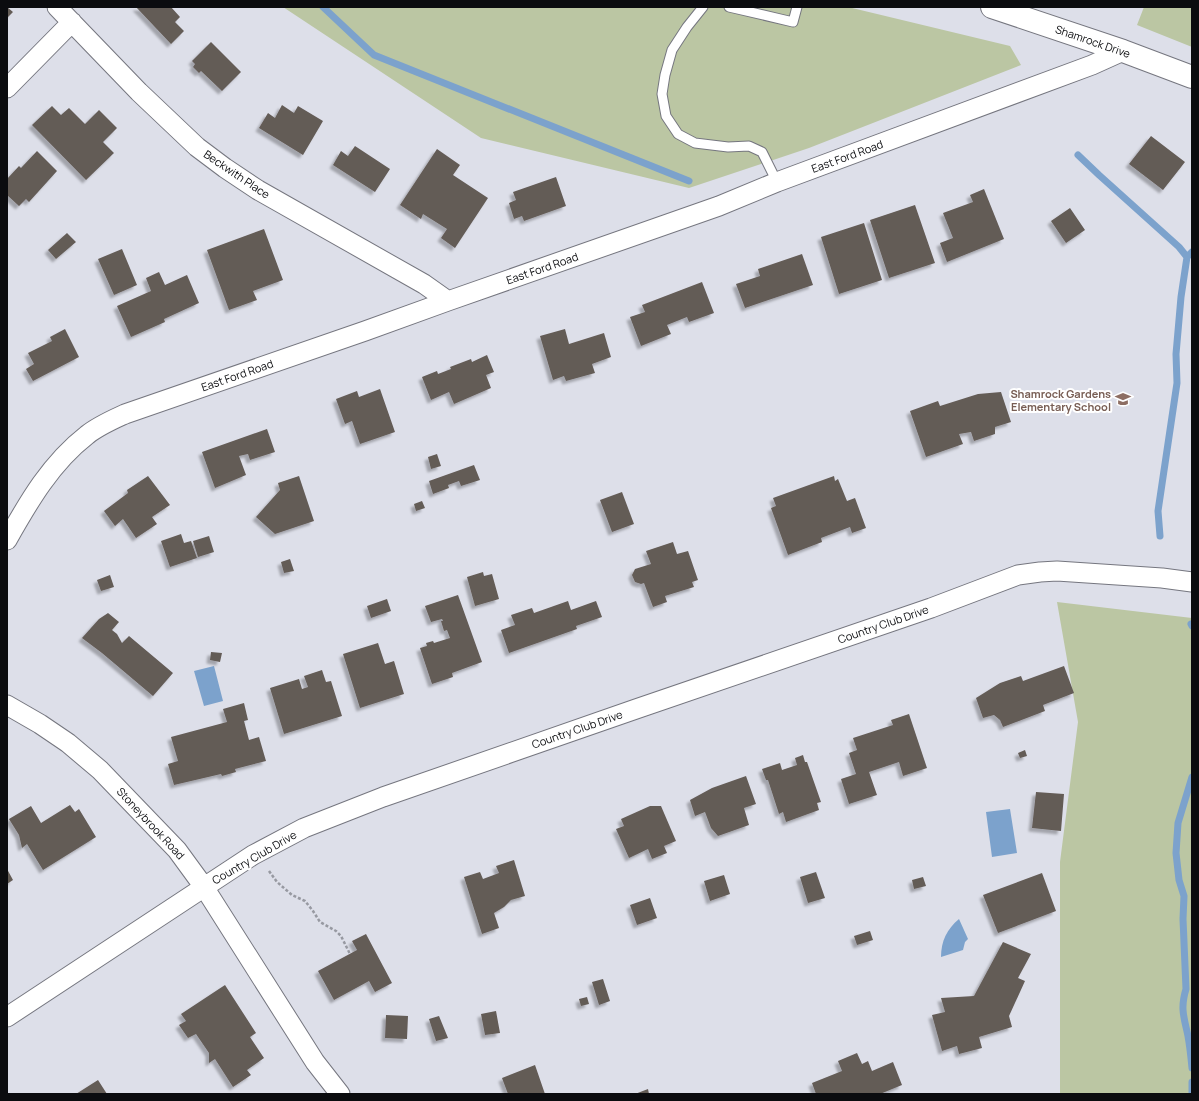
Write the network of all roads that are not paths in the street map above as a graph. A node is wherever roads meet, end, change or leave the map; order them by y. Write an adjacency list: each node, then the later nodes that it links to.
1 (57, 7): 6 (street, Beckwith Place)
2 (703, 7): 10 (lane)
3 (729, 7): 4 (lane)
4 (797, 7)
5 (992, 7): 7 (street, Shamrock Drive)
6 (72, 22): 9 (street); 11 (street, Beckwith Place)
7 (1123, 51): 8 (street, Shamrock Drive); 10 (street, East Ford Road)
8 (1192, 77)
9 (7, 88)
10 (777, 182): 11 (street, East Ford Road)
11 (448, 301): 12 (street, East Ford Road)
12 (7, 540)
13 (1192, 582): 15 (street, Country Club Drive)
14 (7, 705): 15 (street, Stoneybrook Road)
15 (204, 887): 16 (street, Country Club Drive); 17 (street, Stoneybrook Road)
16 (7, 1017)
17 (340, 1094)

